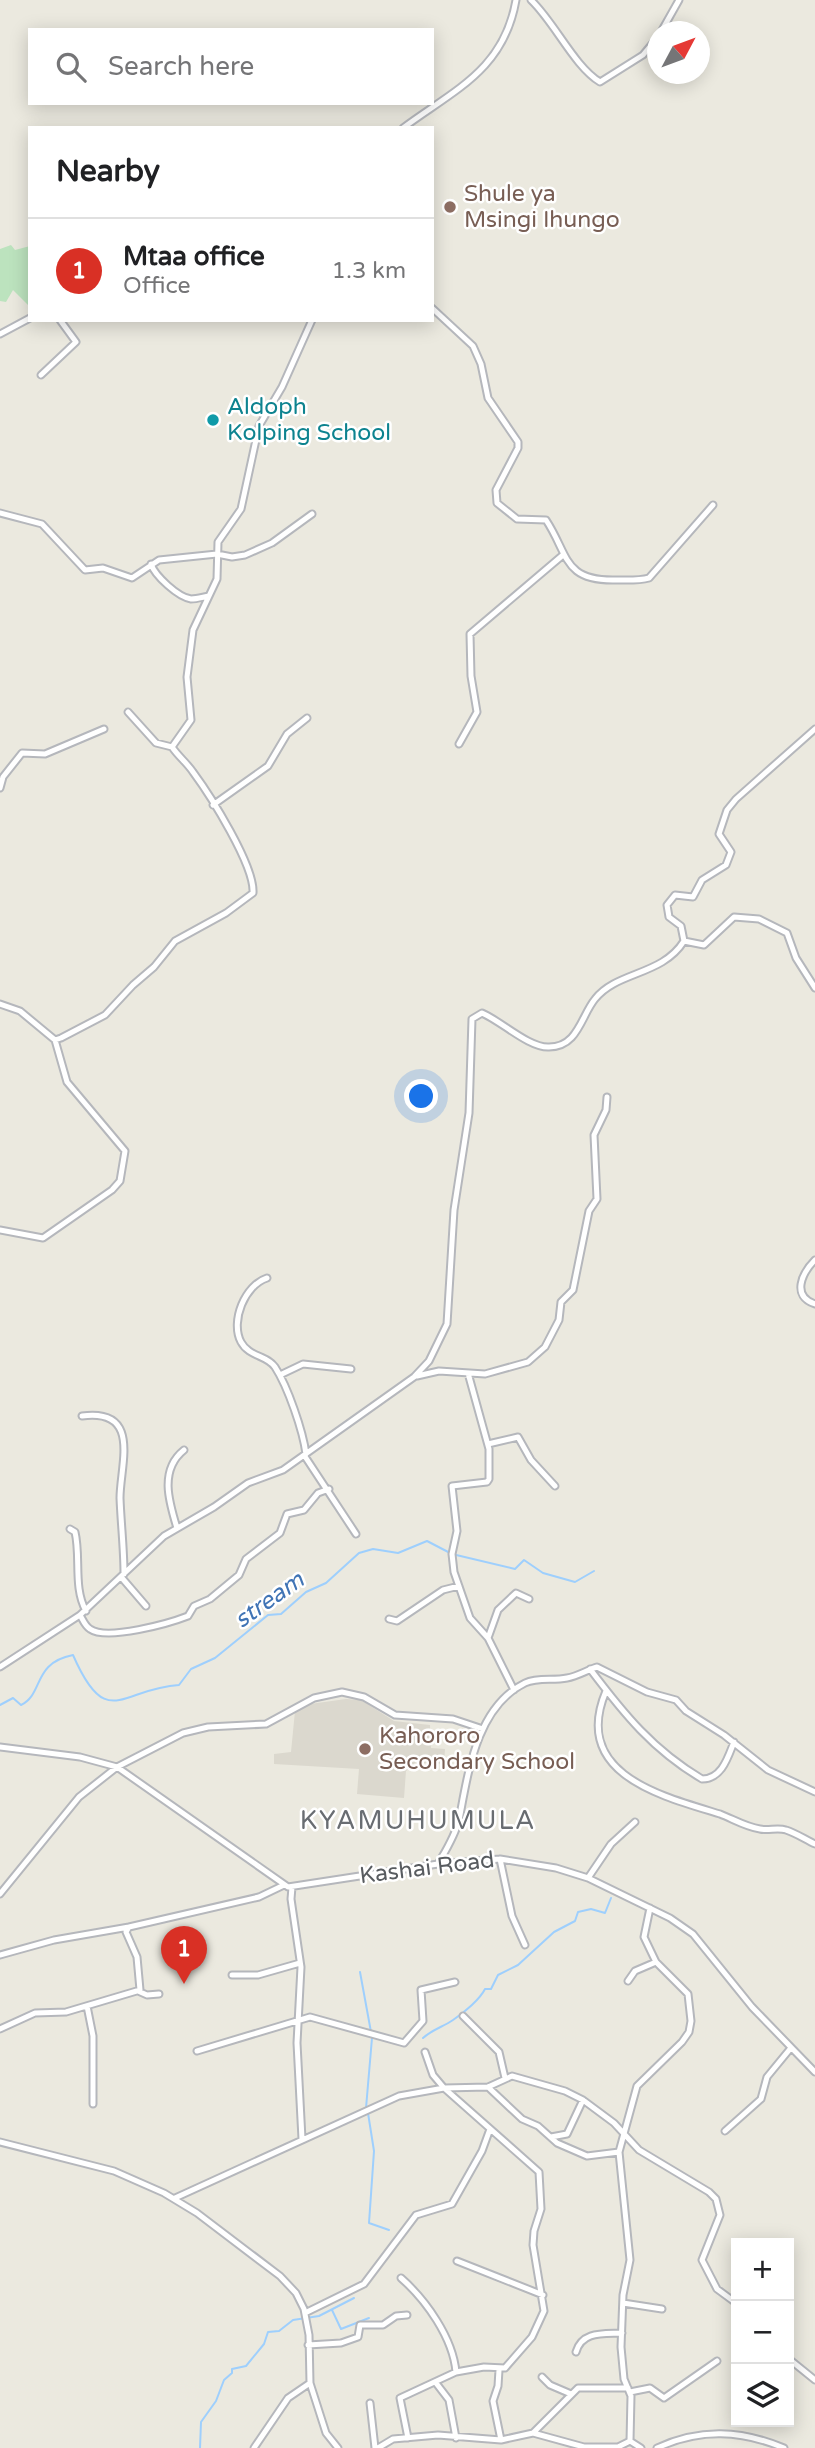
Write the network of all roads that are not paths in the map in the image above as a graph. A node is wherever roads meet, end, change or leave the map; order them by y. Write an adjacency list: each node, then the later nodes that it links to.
1 (516, 0): 6 (street)
2 (531, 0): 5 (street)
3 (679, 0): 4 (street)
4 (667, 21)
5 (647, 47)
6 (406, 126)
7 (434, 310): 17 (street)
8 (28, 319): 11 (street)
9 (61, 322): 12 (street)
10 (311, 322): 16 (street)
11 (0, 334)
12 (41, 375)
13 (713, 505): 17 (street)
14 (0, 513): 18 (street)
15 (312, 514): 16 (street)
16 (217, 554): 18 (street); 19 (street)
17 (563, 555): 24 (street)
18 (152, 564): 19 (street)
19 (209, 596): 25 (street)
20 (128, 712): 25 (street)
21 (307, 718): 27 (street)
22 (104, 729): 26 (street)
23 (815, 729): 28 (street)
24 (460, 744)
25 (173, 747): 27 (street)
26 (0, 788)
27 (213, 805): 31 (street)
28 (684, 941): 29 (street); 40 (street)
29 (815, 988)
30 (0, 1004): 31 (street)
31 (55, 1040): 33 (street)
32 (607, 1097): 38 (street)
33 (0, 1230)
34 (815, 1261): 36 (street)
35 (267, 1278): 39 (street)
36 (815, 1304)
37 (351, 1368): 39 (street)
38 (468, 1373): 40 (street); 42 (street)
39 (280, 1375): 44 (street)
40 (414, 1377): 44 (street)
41 (82, 1416): 50 (street)
42 (488, 1444): 45 (street); 51 (street)
43 (184, 1450): 47 (street)
44 (305, 1454): 46 (street); 47 (street)
45 (555, 1486)
46 (328, 1489): 49 (street); 54 (street)
47 (177, 1528): 50 (street)
48 (70, 1529): 54 (street)
49 (356, 1534)
50 (123, 1576): 53 (street); 54 (street)
51 (458, 1586): 55 (street); 56 (street)
52 (529, 1599): 56 (street)
53 (146, 1606)
54 (83, 1613): 57 (street)
55 (389, 1619)
56 (488, 1638): 59 (street)
57 (0, 1667)
58 (590, 1669): 59 (street); 60 (street); 62 (street)
59 (514, 1690): 61 (street)
60 (606, 1691): 62 (street); 67 (street)
61 (483, 1729): 64 (street); 69 (street)
62 (734, 1742): 65 (street)
63 (0, 1747): 64 (street, Kashai Road)
64 (117, 1767): 71 (street, Kashai Road); 73 (street)
65 (815, 1791)
66 (635, 1822): 70 (street)
67 (815, 1844)
68 (500, 1859): 69 (street, Kashai Road); 70 (street, Kashai Road); 76 (street)
69 (438, 1864): 72 (street, Kashai Road)
70 (588, 1878): 74 (street, Kashai Road)
71 (284, 1885): 72 (street, Kashai Road); 75 (street)
72 (292, 1887): 79 (street)
73 (0, 1894)
74 (650, 1908): 78 (street); 89 (street, Kashai Road)
75 (129, 1927): 77 (street); 83 (street)
76 (525, 1945)
77 (0, 1955)
78 (656, 1962): 81 (street); 100 (street)
79 (300, 1963): 80 (street); 87 (street)
80 (232, 1975)
81 (628, 1981)
82 (454, 1982): 87 (street)
83 (138, 1991): 84 (street); 85 (street)
84 (159, 1994)
85 (87, 2006): 88 (street); 97 (street)
86 (463, 2016): 93 (street)
87 (297, 2020): 90 (street); 102 (street)
88 (0, 2029)
89 (790, 2049): 92 (street, Kashai Road); 99 (street)
90 (197, 2051)
91 (425, 2052): 95 (street)
92 (815, 2072)
93 (505, 2078): 94 (street); 96 (street)
94 (488, 2087): 95 (street); 101 (street)
95 (444, 2088): 98 (street); 102 (street)
96 (583, 2100): 100 (street); 101 (street)
97 (93, 2104)
98 (490, 2129): 108 (street); 112 (street)
99 (725, 2131)
100 (625, 2134): 104 (street); 109 (street)
101 (551, 2137): 104 (street)
102 (302, 2139): 105 (street)
103 (0, 2142): 105 (street)
104 (619, 2152): 110 (street)
105 (175, 2198): 112 (street)
106 (457, 2261): 108 (street)
107 (401, 2278): 120 (street)
108 (544, 2295): 119 (street)
109 (733, 2301)
110 (623, 2304): 111 (street); 114 (street)
111 (662, 2309)
112 (305, 2313): 115 (street)
113 (407, 2315): 115 (street)
114 (622, 2333): 116 (street); 125 (street)
115 (308, 2345): 123 (street)
116 (576, 2352)
117 (717, 2361): 125 (street)
118 (794, 2363): 122 (street)
119 (499, 2370): 120 (street); 131 (street)
120 (456, 2372): 124 (street)
121 (542, 2377): 126 (street)
122 (815, 2380)
123 (310, 2383): 133 (street); 134 (street)
124 (436, 2383): 129 (street); 130 (street)
125 (629, 2390): 126 (street); 132 (street)
126 (571, 2394): 128 (street)
127 (370, 2403): 135 (street)
128 (533, 2433): 131 (street); 132 (street)
129 (408, 2438): 130 (street); 135 (street)
130 (456, 2438): 131 (street)
131 (501, 2440)
132 (631, 2441): 136 (street)
133 (254, 2448)
134 (338, 2448)
135 (377, 2448)
136 (641, 2448)
137 (657, 2448): 138 (street)
138 (784, 2448)

